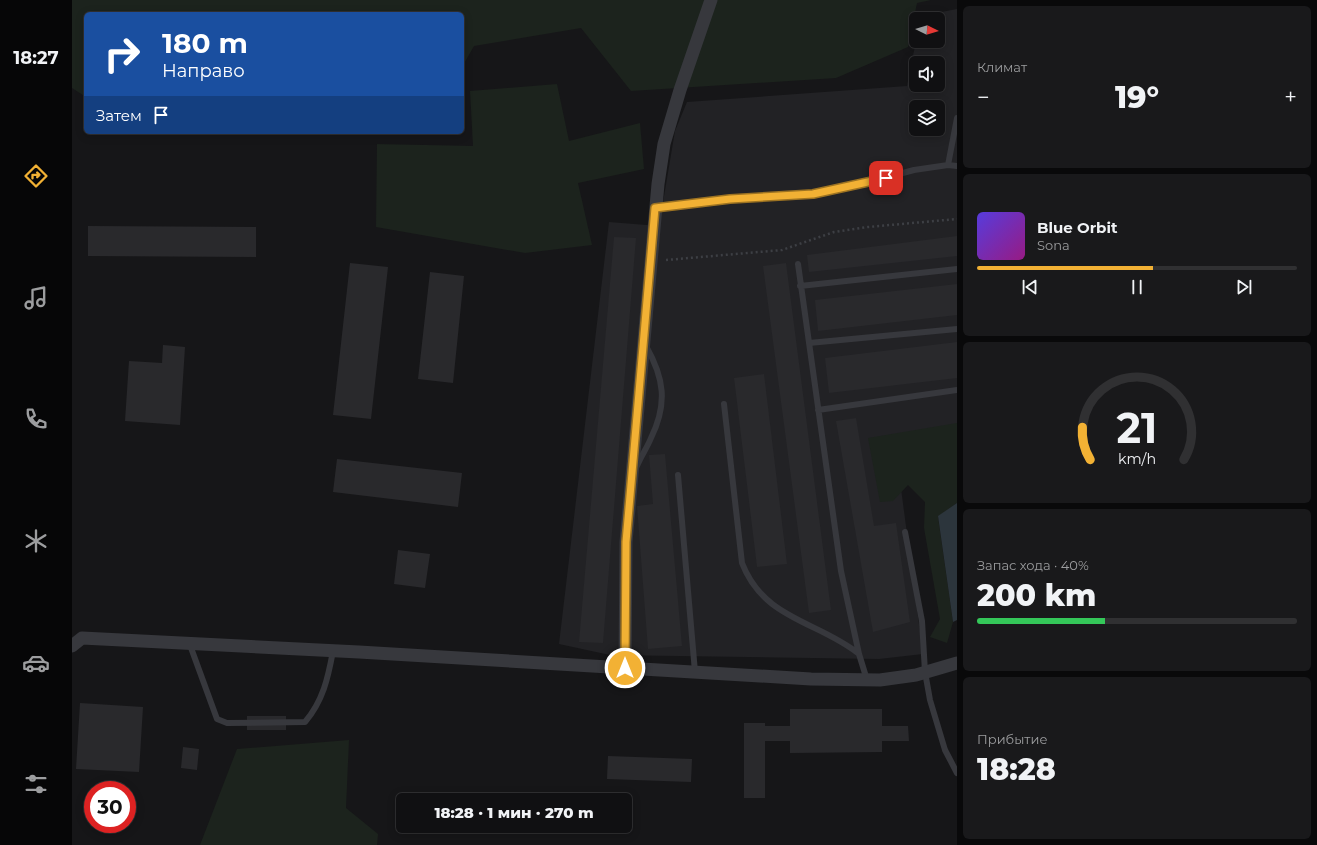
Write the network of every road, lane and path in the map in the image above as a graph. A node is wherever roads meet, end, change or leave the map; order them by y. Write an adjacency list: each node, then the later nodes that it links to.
1 (711, 0): 5 (street)
2 (957, 118): 3 (lane)
3 (948, 164): 4 (lane); 5 (lane)
4 (957, 166)
5 (655, 208): 7 (street)
6 (957, 218): 7 (path)
7 (651, 260): 12 (street)
8 (798, 264): 10 (lane)
9 (957, 269): 10 (lane)
10 (800, 286): 13 (lane)
11 (957, 329): 13 (lane)
12 (643, 341): 18 (street); 18 (lane)
13 (809, 343): 16 (lane)
14 (957, 390): 16 (lane)
15 (724, 404): 23 (lane)
16 (818, 410): 23 (lane)
17 (678, 475): 26 (lane)
18 (630, 496): 25 (street)
19 (905, 532): 27 (lane)
20 (190, 645): 21 (street); 22 (street); 22 (lane)
21 (72, 646)
22 (333, 651): 25 (street)
23 (859, 654): 28 (lane)
24 (957, 663): 27 (street)
25 (625, 668): 26 (street)
26 (696, 672): 28 (street)
27 (925, 672): 28 (street); 29 (lane)
28 (867, 680)
29 (957, 773)

